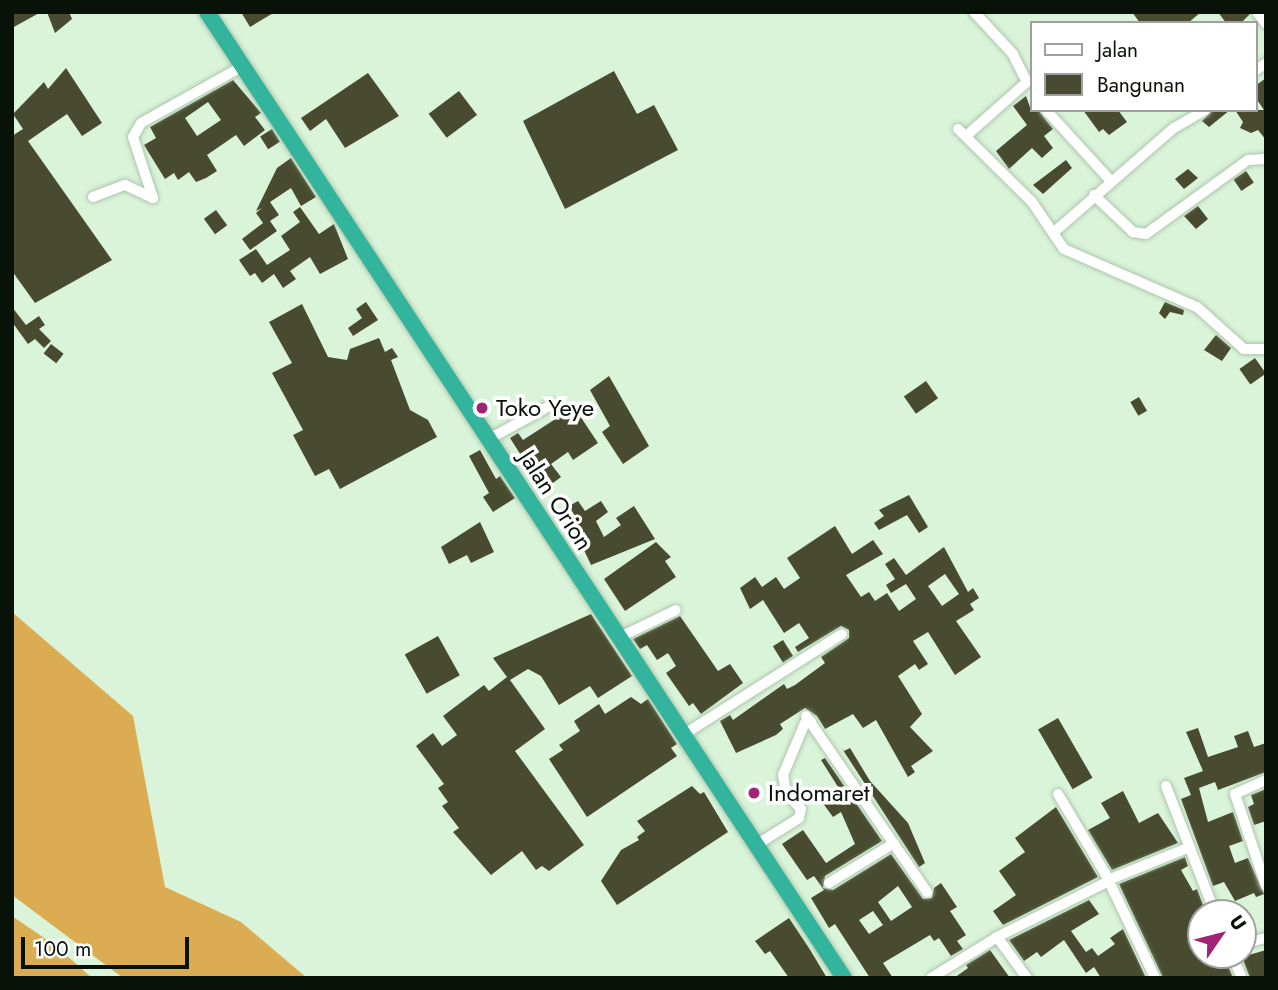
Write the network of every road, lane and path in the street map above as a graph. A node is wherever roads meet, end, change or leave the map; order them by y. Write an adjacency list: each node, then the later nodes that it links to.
1 (207, 12): 5 (highway, Jalan Orion)
2 (974, 12): 6 (street)
3 (1257, 12): 4 (street)
4 (1266, 24)
5 (242, 67): 12 (street); 16 (highway, Jalan Orion)
6 (1029, 86): 13 (street)
7 (1048, 112): 10 (street)
8 (1202, 112): 10 (street)
9 (1266, 159): 11 (street)
10 (1111, 180): 11 (street)
11 (1094, 195): 13 (street)
12 (93, 197)
13 (1053, 233): 14 (street)
14 (1266, 349)
15 (553, 404): 16 (street)
16 (489, 439): 19 (highway, Jalan Orion)
17 (676, 610): 19 (street)
18 (842, 634): 20 (street)
19 (618, 638): 20 (highway, Jalan Orion)
20 (683, 735): 25 (highway, Jalan Orion)
21 (1266, 780): 29 (street)
22 (1166, 786): 26 (street)
23 (1058, 794): 27 (street)
24 (894, 844): 25 (street); 28 (street); 30 (street)
25 (756, 845): 33 (highway, Jalan Orion)
26 (1190, 847): 27 (street); 31 (street)
27 (1109, 881): 32 (street); 36 (street)
28 (829, 883)
29 (1266, 886)
30 (927, 892)
31 (1210, 899)
32 (997, 937): 34 (street); 35 (street)
33 (844, 978)
34 (930, 978)
35 (1027, 978)
36 (1155, 978)

